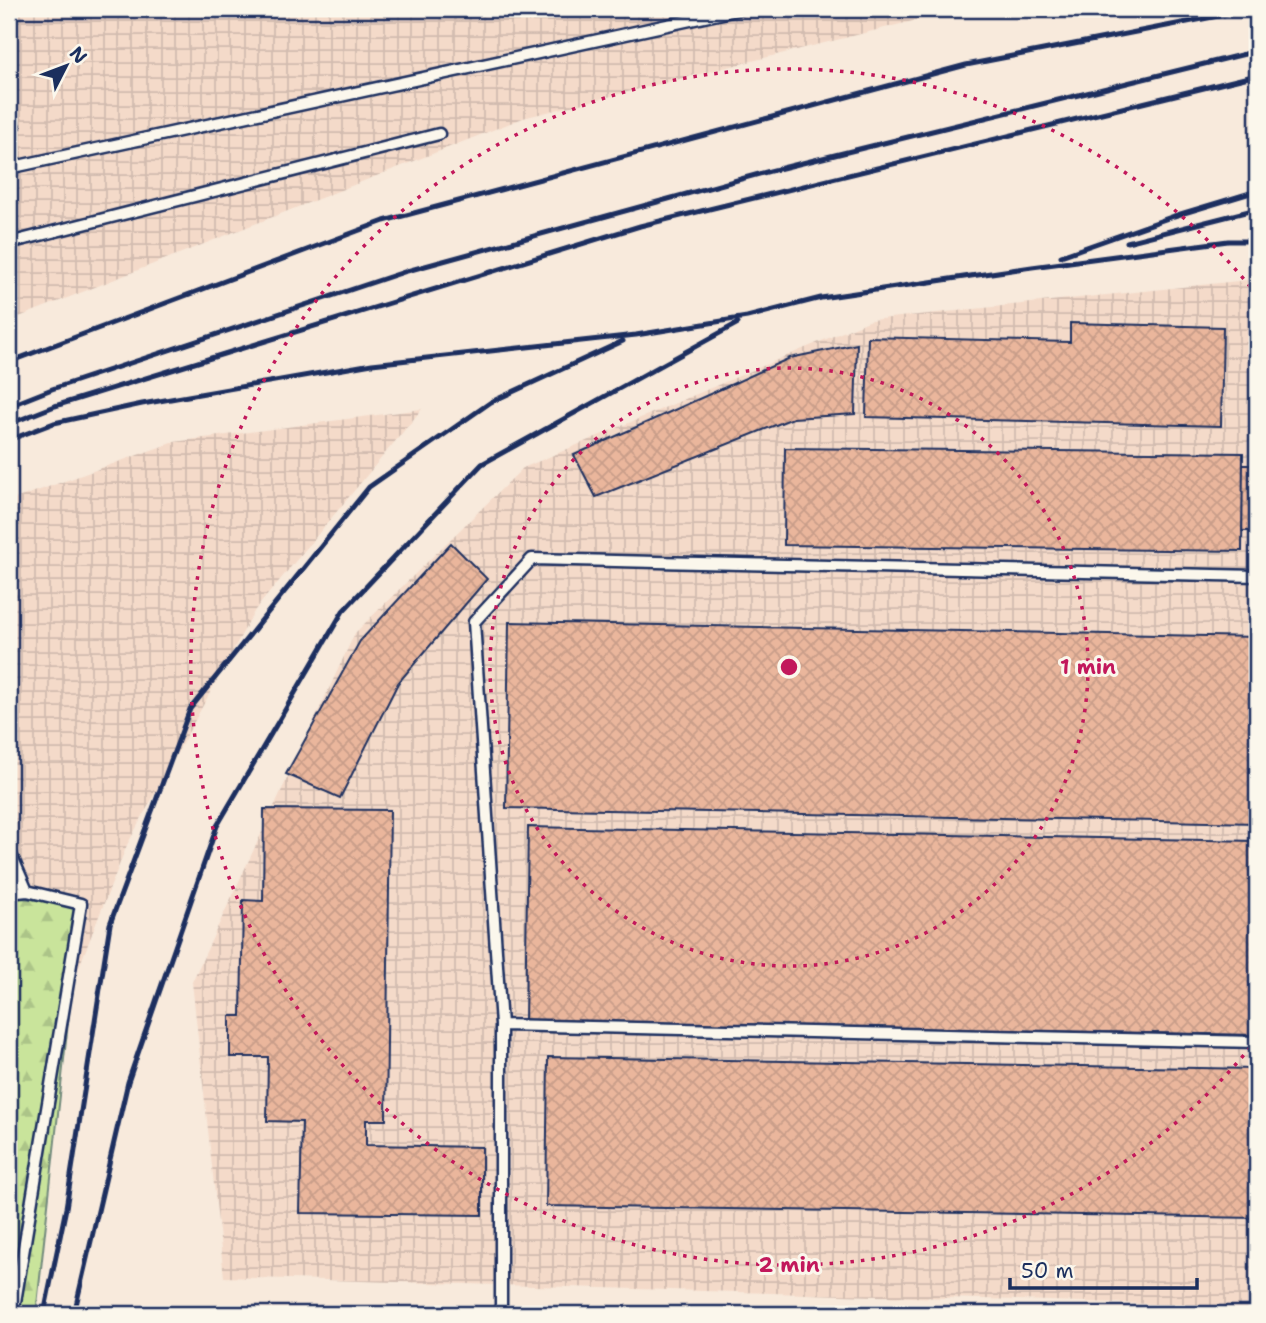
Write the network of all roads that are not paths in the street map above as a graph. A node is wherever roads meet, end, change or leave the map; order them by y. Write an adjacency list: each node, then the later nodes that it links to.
1 (741, 9): 3 (lane)
2 (439, 134): 4 (lane)
3 (9, 168)
4 (9, 243)
5 (1257, 576): 9 (lane)
6 (9, 850): 7 (lane)
7 (27, 891): 8 (lane); 11 (lane)
8 (9, 893)
9 (502, 1025): 10 (lane); 12 (lane)
10 (1257, 1042)
11 (13, 1314)
12 (501, 1314)

